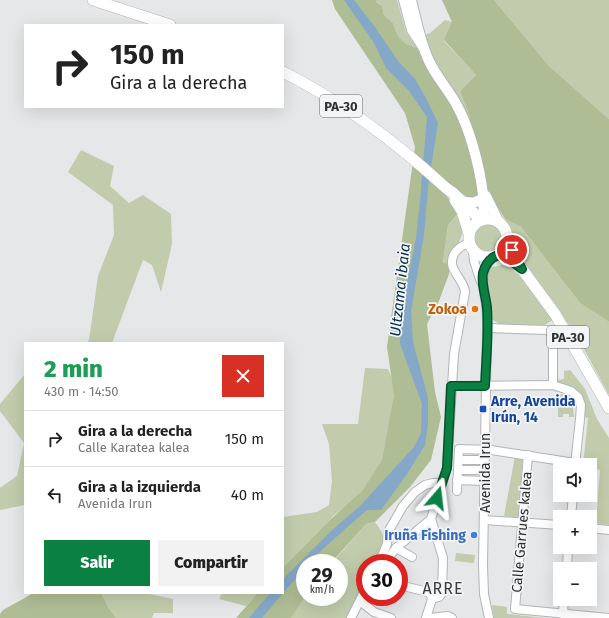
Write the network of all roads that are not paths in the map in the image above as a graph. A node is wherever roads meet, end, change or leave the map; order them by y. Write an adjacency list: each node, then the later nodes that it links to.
1 (92, 0): 4 (highway)
2 (403, 0): 5 (street)
3 (411, 0): 5 (main road)
4 (167, 24)
5 (424, 49): 8 (main road)
6 (284, 73): 7 (highway, PA-30)
7 (443, 185): 9 (highway, PA-30); 13 (highway, PA-30)
8 (482, 192): 9 (main road); 10 (main road); 11 (main road)
9 (462, 201): 10 (highway, PA-30)
10 (482, 220): 11 (highway); 13 (highway)
11 (500, 223): 12 (highway, PA-30)
12 (507, 241): 14 (highway); 15 (highway, PA-30)
13 (470, 243): 14 (highway, PA-30); 16 (street); 19 (street)
14 (496, 256): 15 (highway, PA-30); 16 (street)
15 (522, 269): 21 (highway, PA-30)
16 (483, 286): 17 (street, Avenida Irun)
17 (487, 328): 18 (street); 20 (street, Avenida Irun)
18 (553, 385): 20 (street); 24 (street)
19 (451, 386): 20 (street); 32 (street)
20 (485, 386): 22 (street, Avenida Irun)
21 (609, 408)
22 (484, 449): 23 (street, Calle Garrues kalea); 25 (street); 26 (street, Avenida Irun)
23 (528, 455): 27 (street, Calle Garrues kalea); 36 (street, Calle Garrues kalea)
24 (576, 458)
25 (459, 460): 26 (street); 28 (street)
26 (484, 460): 29 (street, Avenida Irun)
27 (553, 460)
28 (458, 470): 29 (street); 30 (street)
29 (484, 470): 31 (street, Avenida Irun)
30 (457, 480): 31 (street); 33 (street)
31 (484, 481): 35 (street, Avenida Irun)
32 (442, 483): 34 (street); 41 (street)
33 (457, 491)
34 (431, 519): 40 (street); 45 (street)
35 (484, 520): 36 (street); 55 (street, Avenida Irun)
36 (523, 522): 37 (street); 49 (street, Calle Garrues kalea)
37 (553, 524)
38 (597, 529): 39 (street)
39 (609, 530)
40 (396, 548): 42 (street); 43 (street)
41 (388, 554)
42 (391, 554)
43 (412, 557)
44 (408, 587): 45 (street)
45 (432, 599): 52 (street)
46 (357, 606): 50 (street)
47 (366, 606): 51 (street)
48 (564, 606): 49 (street)
49 (563, 614): 56 (street)
50 (351, 618)
51 (391, 618)
52 (426, 618)
53 (430, 618): 54 (street)
54 (452, 618)
55 (489, 618)
56 (609, 618)

